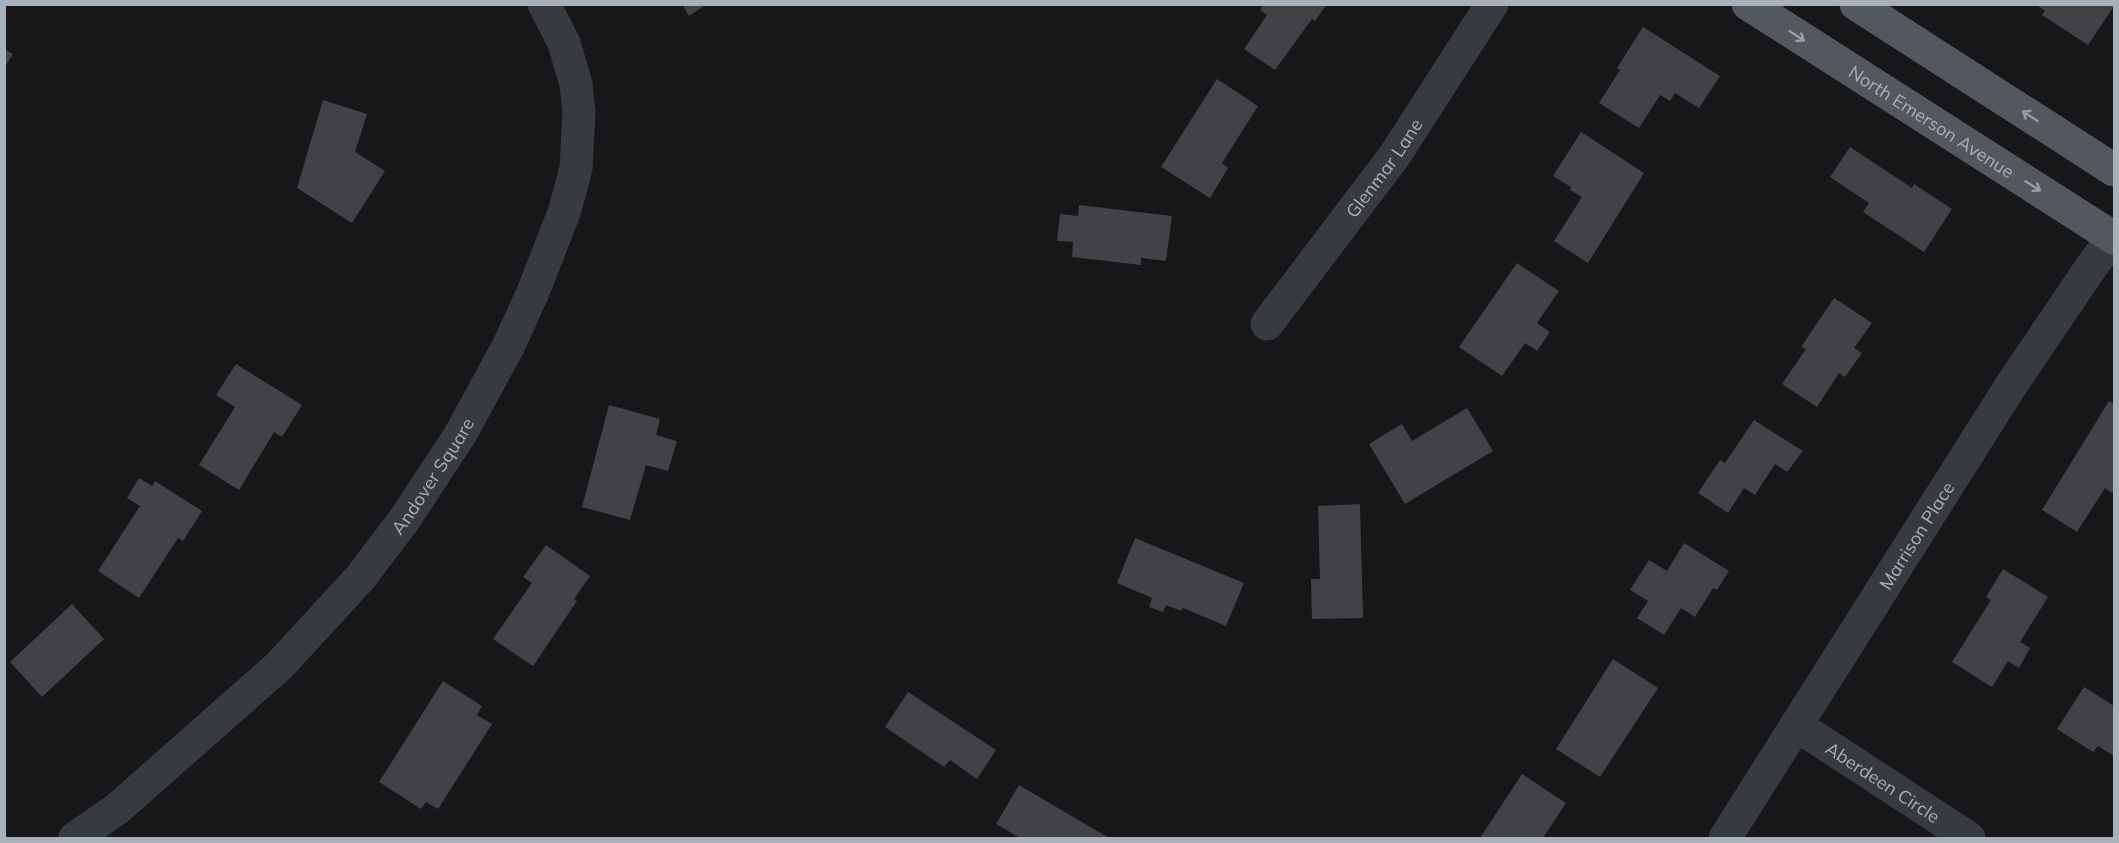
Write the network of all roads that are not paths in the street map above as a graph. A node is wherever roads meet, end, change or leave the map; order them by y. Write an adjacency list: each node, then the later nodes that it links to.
1 (544, 4): 9 (street, Andover Square)
2 (1492, 4): 7 (street, Glenmar Lane)
3 (1748, 4): 6 (main road, North Emerson Avenue, one-way to 6)
4 (1856, 4): 5 (main road, one-way to 4)
5 (2115, 170)
6 (2114, 237): 8 (street, Marrison Place)
7 (1267, 324)
8 (1796, 725): 10 (street, Marrison Place); 11 (street, Aberdeen Circle)
9 (75, 838)
10 (1725, 838)
11 (1969, 838)

